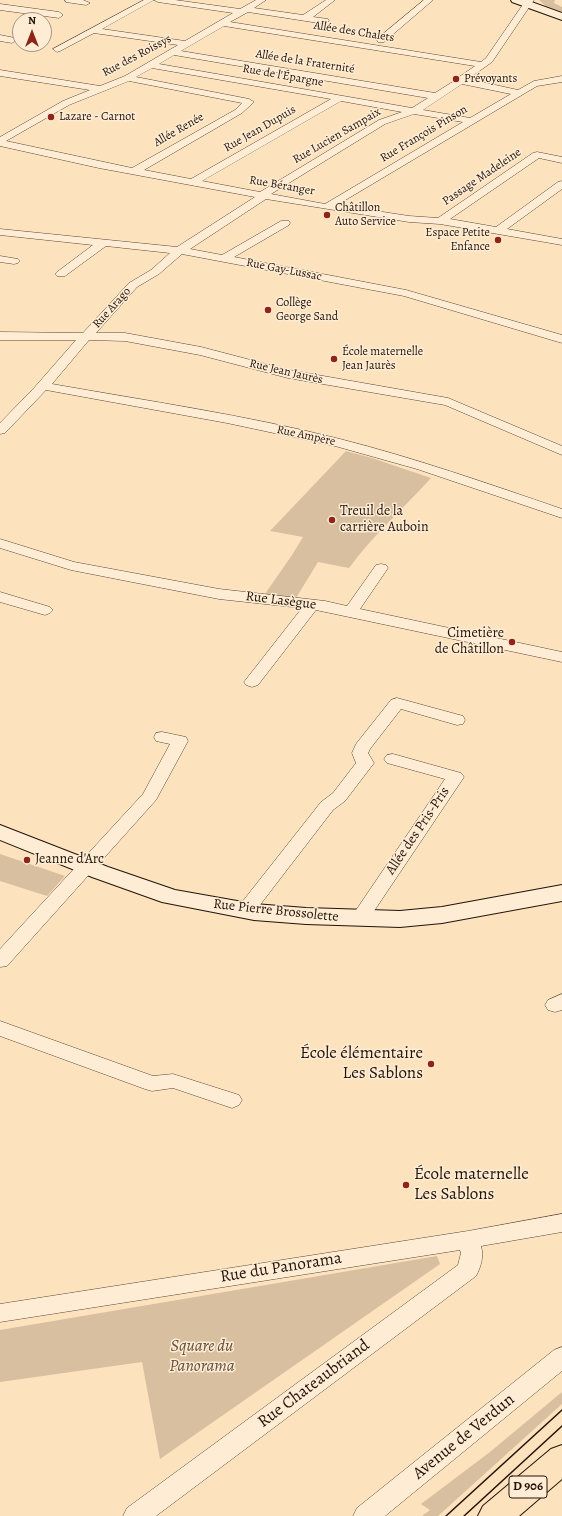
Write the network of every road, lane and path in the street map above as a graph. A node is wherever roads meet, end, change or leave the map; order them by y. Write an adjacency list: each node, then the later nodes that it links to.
1 (69, 0): 8 (street)
2 (150, 0): 17 (street)
3 (158, 0): 11 (street)
4 (262, 0): 11 (street, Rue des Roissys)
5 (331, 0): 14 (street)
6 (429, 0): 20 (street)
7 (516, 0): 9 (main road)
8 (86, 2)
9 (529, 2): 13 (main road); 25 (street, Rue Lucien Sampaix)
10 (0, 7): 12 (street)
11 (243, 11): 14 (street); 16 (street, Rue des Roissys)
12 (59, 15)
13 (562, 17)
14 (305, 18): 15 (street)
15 (326, 21)
16 (221, 23): 21 (street, Rue des Roissys); 25 (street, Allée des Chalets)
17 (92, 30): 21 (street); 22 (street)
18 (0, 38): 19 (street)
19 (12, 40)
20 (380, 40)
21 (185, 44): 23 (street, Rue des Roissys)
22 (57, 49)
23 (171, 52): 24 (street, Rue des Roissys); 32 (street, Allée de la Fraternité)
24 (150, 65): 27 (street, Rue des Roissys); 33 (street, Rue de l'Épargne)
25 (482, 65): 29 (street, Rue Lucien Sampaix)
26 (0, 73): 30 (street)
27 (128, 78): 30 (street, Rue des Roissys); 38 (street, Allée Renée)
28 (562, 78): 31 (street, Rue François Pinson)
29 (458, 80): 31 (street); 32 (street, Rue Lucien Sampaix)
30 (102, 89): 36 (street, Rue des Roissys)
31 (520, 93): 35 (street, Rue François Pinson)
32 (435, 96): 34 (street, Rue Lucien Sampaix)
33 (340, 98): 34 (street, Rue de l'Épargne); 39 (street, Rue Jean Dupuis)
34 (412, 111): 35 (street, Rue de l'Épargne); 41 (street, Rue Lucien Sampaix)
35 (472, 121): 42 (street, Rue François Pinson)
36 (0, 142): 38 (street, Rue Béranger)
37 (562, 160): 43 (street, Passage Madeleine)
38 (135, 171): 39 (street, Rue Béranger)
39 (192, 183): 41 (street, Rue Béranger)
40 (562, 184): 45 (street)
41 (264, 196): 42 (street, Rue Béranger); 49 (street, Rue Arago)
42 (327, 207): 43 (street, Rue Béranger)
43 (440, 221): 45 (street, Rue Béranger)
44 (285, 223): 50 (street)
45 (496, 231): 47 (street, Rue Béranger)
46 (0, 232): 48 (street, Rue Gay-Lussac)
47 (562, 242)
48 (102, 244): 49 (street, Rue Gay-Lussac); 53 (street)
49 (179, 251): 50 (street, Rue Gay-Lussac); 55 (street, Rue Arago)
50 (224, 258): 56 (street, Rue Gay-Lussac)
51 (0, 259): 52 (street)
52 (14, 261)
53 (61, 274)
54 (0, 336): 55 (street, Rue Jean Jaurès)
55 (86, 337): 57 (street, Rue Arago); 59 (street, Rue Jean Jaurès)
56 (562, 339)
57 (43, 386): 58 (street, Rue Arago); 60 (street, Rue Ampère)
58 (0, 430)
59 (562, 451)
60 (562, 514)
61 (0, 543): 64 (street, Rue Lasègue)
62 (381, 568): 66 (street)
63 (0, 597): 65 (street)
64 (312, 605): 66 (street, Rue Lasègue); 68 (street)
65 (45, 610)
66 (350, 612): 67 (street, Rue Lasègue)
67 (562, 657)
68 (252, 682)
69 (457, 720): 75 (street)
70 (162, 737): 73 (street)
71 (393, 759): 76 (street, Allée des Pris-Pris)
72 (0, 832): 73 (main road, Rue Pierre Brossolette)
73 (85, 866): 75 (main road, Rue Pierre Brossolette); 77 (street)
74 (562, 893): 76 (main road, Rue Pierre Brossolette)
75 (246, 910): 76 (main road, Rue Pierre Brossolette)
76 (359, 919)
77 (0, 961)
78 (0, 1028): 79 (street)
79 (232, 1100)
80 (562, 1223): 81 (street, Rue du Panorama)
81 (468, 1240): 82 (street, Rue du Panorama); 85 (street, Rue Chateaubriand)
82 (0, 1313)
83 (562, 1357): 86 (street, Avenue de Verdun)
84 (562, 1459): 87 (main road, D 906)
85 (136, 1516)
86 (366, 1516)
87 (495, 1516)

